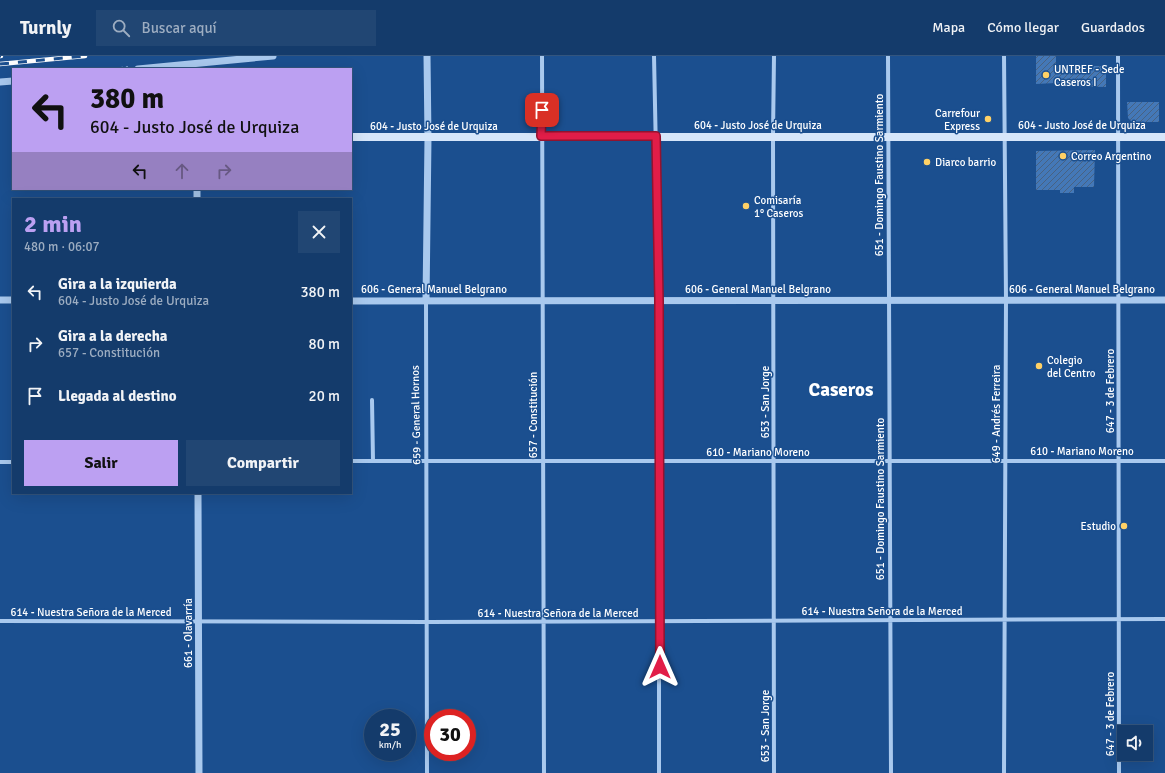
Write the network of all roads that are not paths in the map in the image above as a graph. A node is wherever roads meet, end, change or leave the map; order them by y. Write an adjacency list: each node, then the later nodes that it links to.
1 (273, 56): 9 (street)
2 (426, 56): 21 (street, 659 - General Hornos)
3 (542, 56): 13 (street, 657 - Constitución)
4 (654, 56): 14 (street)
5 (774, 56): 15 (street, 653 - San Jorge)
6 (888, 56): 16 (street, 651 - Domingo Faustino Sarmiento)
7 (1004, 56): 17 (street, 649 - Andrés Ferreira)
8 (1118, 56): 19 (street, 647 - 3 de Febrero)
9 (198, 66): 10 (street)
10 (158, 68)
11 (12, 81): 12 (street)
12 (0, 82)
13 (541, 136): 14 (main road, 604 - Justo José de Urquiza); 21 (main road, 604 - Justo José de Urquiza); 26 (street, 657 - Constitución)
14 (656, 136): 15 (main road, 604 - Justo José de Urquiza); 27 (street)
15 (773, 136): 16 (main road, 604 - Justo José de Urquiza); 28 (street, 653 - San Jorge)
16 (888, 136): 17 (main road, 604 - Justo José de Urquiza); 22 (street, 651 - Domingo Faustino Sarmiento)
17 (1004, 136): 19 (main road, 604 - Justo José de Urquiza); 23 (street, 649 - Andrés Ferreira)
18 (352, 137): 21 (main road, 604 - Justo José de Urquiza)
19 (1118, 137): 20 (main road, 604 - Justo José de Urquiza); 29 (street, 647 - 3 de Febrero)
20 (1165, 137)
21 (428, 138): 32 (street, 659 - General Hornos)
22 (888, 299): 23 (street, 606 - General Manuel Belgrano); 28 (street, 606 - General Manuel Belgrano); 36 (street, 651 - Domingo Faustino Sarmiento)
23 (1006, 299): 29 (street, 606 - General Manuel Belgrano); 37 (street, 649 - Andrés Ferreira)
24 (0, 300): 25 (street)
25 (12, 300)
26 (542, 300): 27 (street, 606 - General Manuel Belgrano); 32 (street, 606 - General Manuel Belgrano); 34 (street, 657 - Constitución)
27 (659, 300): 28 (street, 606 - General Manuel Belgrano); 40 (street)
28 (774, 300): 35 (street, 653 - San Jorge)
29 (1120, 300): 30 (street, 606 - General Manuel Belgrano); 41 (street, 647 - 3 de Febrero)
30 (1165, 300)
31 (352, 301): 32 (street, 606 - General Manuel Belgrano)
32 (426, 301): 45 (street, 659 - General Hornos)
33 (372, 400): 39 (street)
34 (542, 460): 40 (street, 610 - Mariano Moreno); 45 (street, 610 - Mariano Moreno); 52 (street, 657 - Constitución)
35 (774, 460): 36 (street, 610 - Mariano Moreno); 40 (street, 610 - Mariano Moreno); 53 (street, 653 - San Jorge)
36 (888, 460): 37 (street, 610 - Mariano Moreno); 48 (street, 651 - Domingo Faustino Sarmiento)
37 (1005, 460): 41 (street, 610 - Mariano Moreno); 49 (street, 649 - Andrés Ferreira)
38 (352, 461): 39 (street, 610 - Mariano Moreno)
39 (373, 461): 45 (street, 610 - Mariano Moreno)
40 (659, 461): 56 (street)
41 (1120, 461): 42 (street, 610 - Mariano Moreno); 50 (street, 647 - 3 de Febrero)
42 (1165, 461)
43 (0, 462): 44 (street)
44 (12, 462)
45 (428, 462): 55 (street, 659 - General Hornos)
46 (198, 494): 54 (street, 661 - Olavarría)
47 (1165, 619): 50 (street, 614 - Nuestra Señora de la Merced)
48 (890, 620): 49 (street, 614 - Nuestra Señora de la Merced); 53 (street, 614 - Nuestra Señora de la Merced); 62 (street, 651 - Domingo Faustino Sarmiento)
49 (1005, 620): 50 (street, 614 - Nuestra Señora de la Merced); 63 (street, 649 - Andrés Ferreira)
50 (1119, 620): 64 (street, 647 - 3 de Febrero)
51 (0, 621): 54 (street, 614 - Nuestra Señora de la Merced)
52 (544, 621): 55 (street, 614 - Nuestra Señora de la Merced); 56 (street, 614 - Nuestra Señora de la Merced); 59 (street, 657 - Constitución)
53 (775, 621): 56 (street, 614 - Nuestra Señora de la Merced); 61 (street, 653 - San Jorge)
54 (199, 622): 55 (street, 614 - Nuestra Señora de la Merced); 57 (street, 661 - Olavarría)
55 (427, 622): 58 (street, 659 - General Hornos)
56 (660, 622): 60 (street)
57 (199, 773)
58 (428, 773)
59 (544, 773)
60 (659, 773)
61 (774, 773)
62 (891, 773)
63 (1004, 773)
64 (1119, 773)

